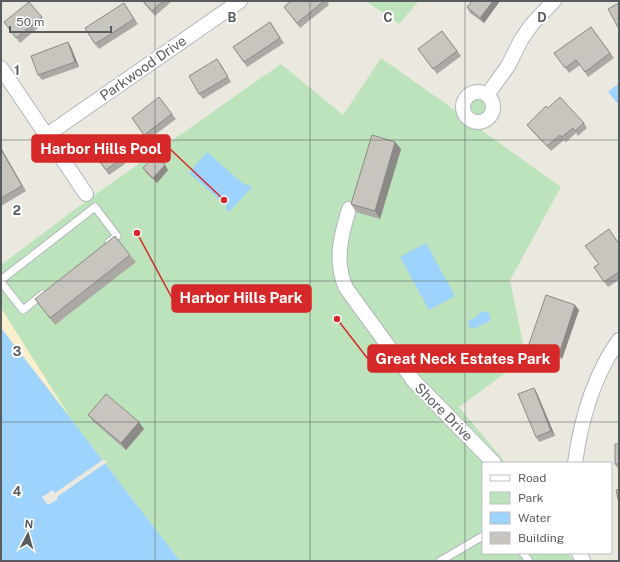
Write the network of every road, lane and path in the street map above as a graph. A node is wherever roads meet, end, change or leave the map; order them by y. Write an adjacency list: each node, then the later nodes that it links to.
1 (240, 1): 5 (street, Parkwood Drive)
2 (554, 1): 4 (street)
3 (1, 68): 5 (street)
4 (487, 95)
5 (47, 135): 6 (street)
6 (86, 194): 7 (lane)
7 (95, 207): 9 (lane); 10 (lane)
8 (349, 209): 13 (street, Shore Drive)
9 (106, 245)
10 (1, 281): 11 (lane)
11 (46, 291)
12 (619, 340): 14 (street)
13 (493, 462)
14 (575, 462)
15 (482, 537): 16 (lane)
16 (440, 561)

